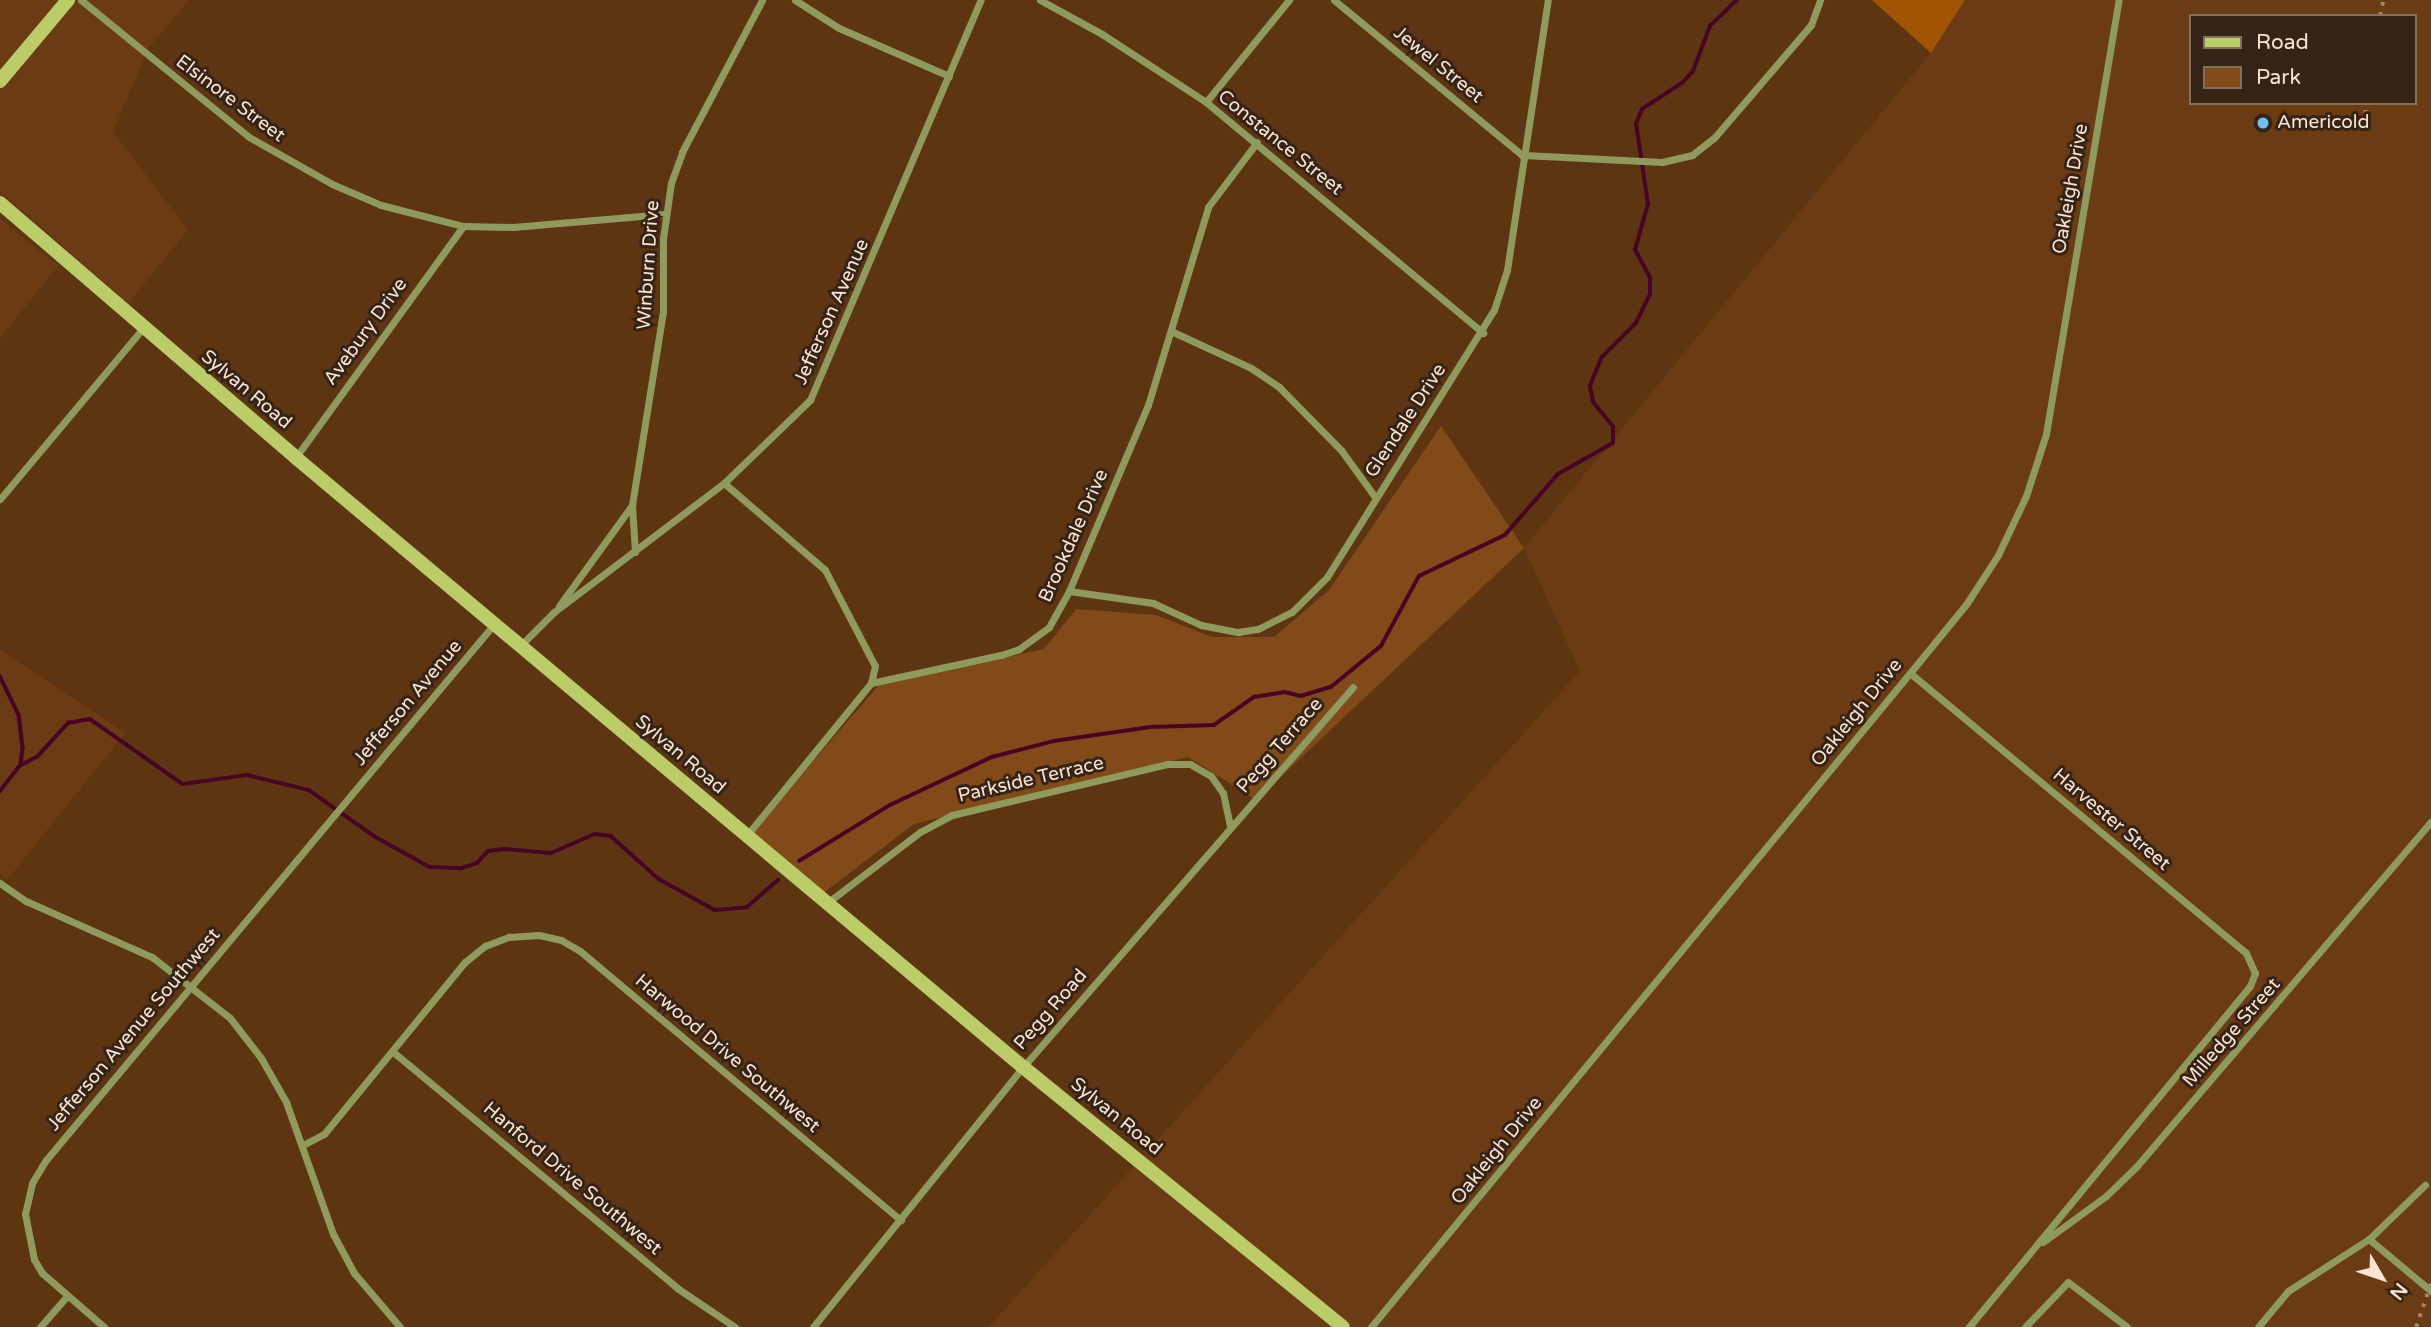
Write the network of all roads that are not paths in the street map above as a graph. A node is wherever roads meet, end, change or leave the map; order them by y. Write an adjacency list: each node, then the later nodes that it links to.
1 (68, 0): 13 (main road)
2 (81, 0): 19 (street, Elsinore Street)
3 (762, 0): 18 (street, Winburn Drive)
4 (795, 0): 12 (street)
5 (981, 0): 12 (street, Jefferson Avenue)
6 (1040, 0): 14 (street, Constance Street)
7 (1289, 0): 14 (street)
8 (1334, 0): 16 (street, Jewel Street)
9 (1548, 0): 16 (street, Glendale Drive)
10 (1820, 0): 16 (street)
11 (2119, 0): 33 (street, Oakleigh Drive)
12 (949, 76): 24 (street, Jefferson Avenue)
13 (0, 81)
14 (1206, 102): 15 (street, Constance Street)
15 (1257, 142): 21 (street, Brookdale Drive); 22 (street, Constance Street)
16 (1521, 155): 22 (street, Glendale Drive)
17 (0, 203): 20 (main road, Sylvan Road)
18 (664, 214): 19 (street, Elsinore Street); 27 (street, Winburn Drive)
19 (463, 226): 23 (street, Avebury Drive)
20 (143, 328): 23 (main road, Sylvan Road); 26 (street)
21 (1171, 331): 25 (street); 29 (street, Brookdale Drive)
22 (1483, 333): 25 (street, Glendale Drive)
23 (295, 457): 31 (main road, Sylvan Road)
24 (724, 484): 28 (street, Jefferson Avenue); 34 (street)
25 (1375, 497): 29 (street, Glendale Drive)
26 (0, 499)
27 (632, 505): 28 (street, Winburn Drive); 30 (street)
28 (635, 552): 30 (street, Jefferson Avenue)
29 (1069, 591): 34 (street, Brookdale Drive)
30 (554, 612): 32 (street, Jefferson Avenue)
31 (494, 624): 32 (main road, Sylvan Road); 36 (street, Jefferson Avenue)
32 (520, 646): 39 (main road, Sylvan Road)
33 (1910, 673): 43 (street, Harvester Street); 59 (street, Oakleigh Drive)
34 (871, 683): 39 (street)
35 (1353, 687): 38 (street, Pegg Terrace)
36 (346, 801): 42 (street, Jefferson Avenue Southwest)
37 (2431, 821): 50 (street, Milledge Street)
38 (1230, 826): 41 (street, Parkside Terrace); 45 (street, Pegg Road)
39 (747, 836): 41 (main road, Sylvan Road)
40 (0, 883): 42 (street)
41 (827, 903): 45 (main road, Sylvan Road)
42 (193, 984): 46 (street); 52 (street, Jefferson Avenue Southwest)
43 (2235, 1004): 50 (street, Milledge Street)
44 (392, 1051): 46 (street); 48 (street, Harwood Drive Southwest); 56 (street, Hanford Drive Southwest)
45 (1023, 1067): 48 (street, Pegg Road); 58 (main road, Sylvan Road)
46 (303, 1145): 55 (street)
47 (2425, 1185): 49 (street)
48 (901, 1220): 57 (street, Pegg Road)
49 (2370, 1239): 51 (street); 63 (street)
50 (2036, 1246): 60 (street, Milledge Street)
51 (2431, 1291)
52 (66, 1296): 53 (street); 54 (street, Jefferson Avenue Southwest)
53 (40, 1327)
54 (104, 1327)
55 (400, 1327)
56 (735, 1327)
57 (813, 1327)
58 (1343, 1327)
59 (1371, 1327)
60 (1969, 1327)
61 (2025, 1327): 62 (street)
62 (2127, 1327)
63 (2258, 1327)

